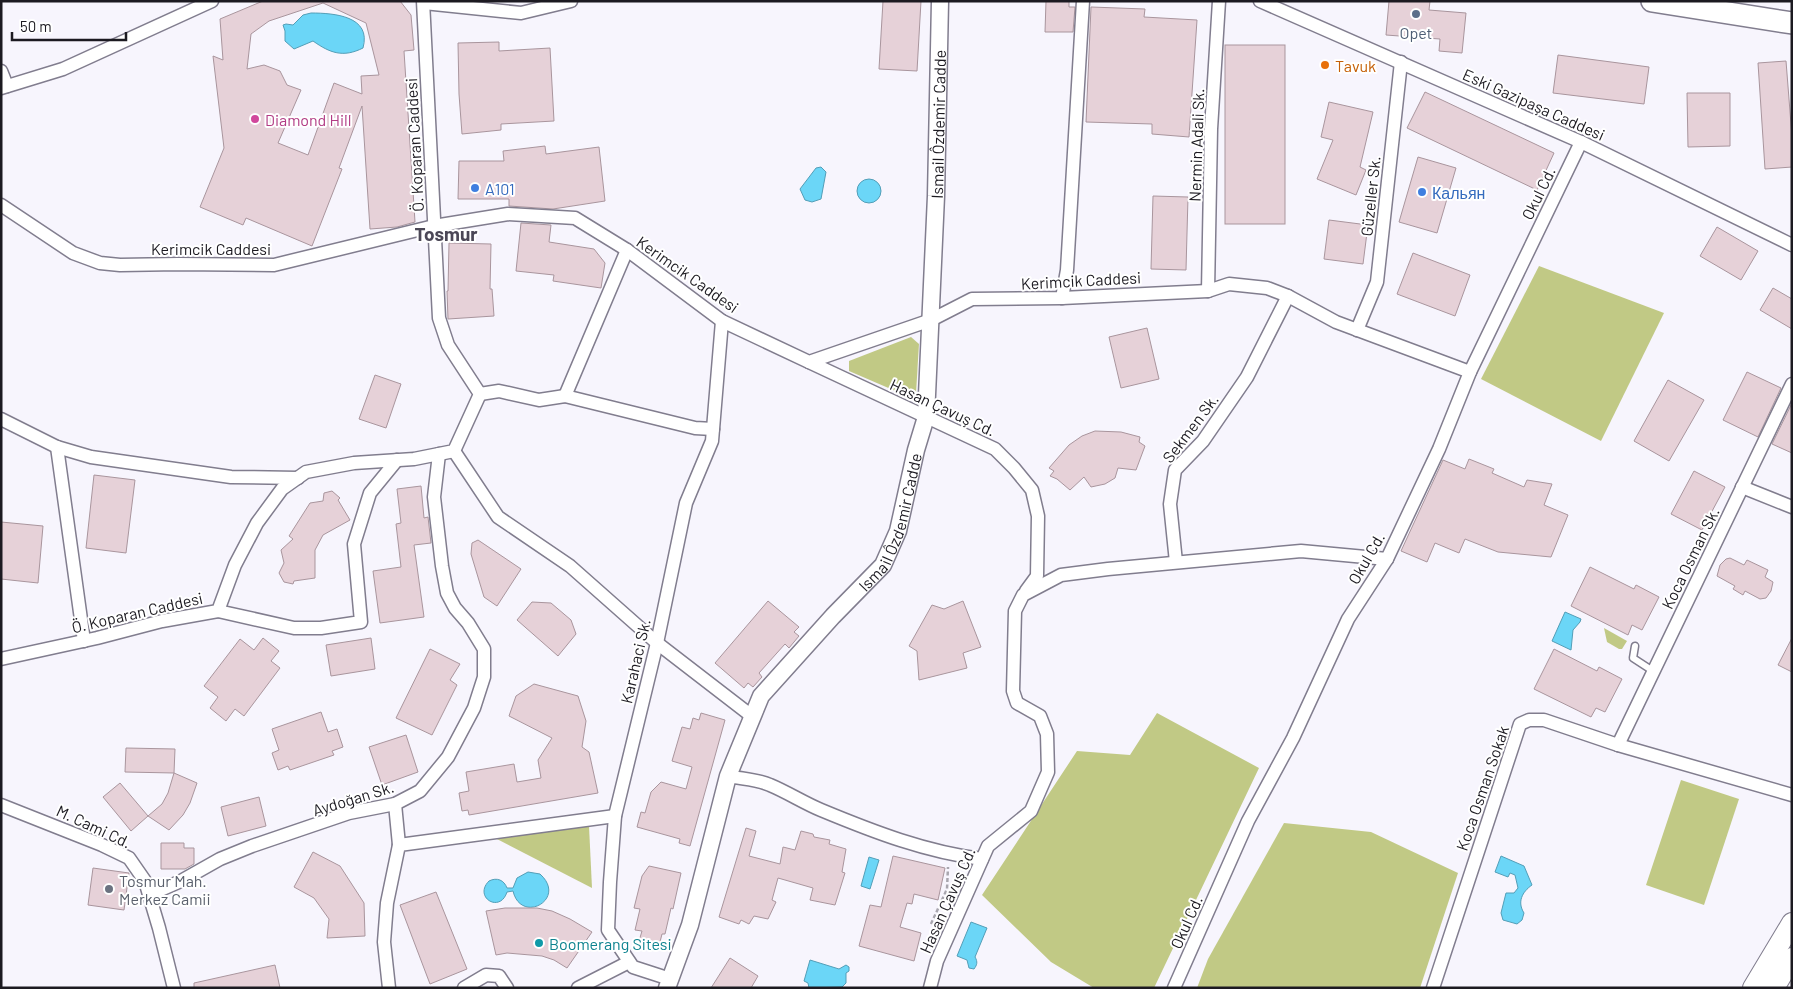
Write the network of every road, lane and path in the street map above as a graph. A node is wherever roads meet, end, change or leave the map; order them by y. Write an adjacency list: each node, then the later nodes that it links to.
1 (212, 1): 12 (street)
2 (571, 1): 8 (street)
3 (940, 1): 21 (street, Ismail Ôzdemir Cadde)
4 (1083, 1): 20 (street)
5 (1219, 1): 18 (street, Nermin Adali Sk.)
6 (1260, 1): 10 (street, Eski Gazipaşa Caddesi)
7 (1652, 1): 9 (highway)
8 (424, 2): 15 (street, Ö. Koparan Caddesi)
9 (1792, 22)
10 (1400, 62): 13 (street, Eski Gazipaşa Caddesi); 23 (street, Güzeller Sk.)
11 (1, 72): 12 (street)
12 (4, 87)
13 (1581, 142): 16 (street, Eski Gazipaşa Caddesi); 25 (street, Okul Cd.)
14 (1, 205): 15 (street, Kerimcik Caddesi)
15 (434, 226): 17 (street, Kerimcik Caddesi); 27 (street, Ö. Koparan Caddesi)
16 (1792, 245)
17 (627, 250): 22 (street, Kerimcik Caddesi); 28 (street)
18 (1208, 291): 19 (street, Kerimcik Caddesi); 20 (street, Kerimcik Caddesi)
19 (1288, 296): 23 (street, Kerimcik Caddesi); 40 (street, Sekmen Sk.)
20 (1062, 298): 21 (street, Kerimcik Caddesi)
21 (931, 320): 24 (street, Kerimcik Caddesi); 29 (street, Ismail Ôzdemir Cadde)
22 (722, 321): 24 (street, Kerimcik Caddesi); 31 (street, Karahaci Sk.)
23 (1356, 330): 25 (street, Kerimcik Caddesi)
24 (809, 362): 29 (street, Hasan Çavuş Cd.)
25 (1470, 372): 39 (street, Okul Cd.)
26 (1792, 384): 37 (street, Koca Osman Sk.)
27 (480, 394): 28 (street); 33 (street)
28 (565, 396): 31 (street)
29 (926, 417): 41 (street, Hasan Çavuş Cd.); 48 (street, Ismail Ôzdemir Cadde)
30 (1, 419): 32 (street)
31 (713, 429): 44 (street, Karahaci Sk.)
32 (57, 447): 36 (street); 43 (street)
33 (454, 451): 34 (street, Ö. Koparan Caddesi); 44 (street)
34 (439, 454): 35 (street, Ö. Koparan Caddesi); 52 (street, Aydoğan Sk.)
35 (397, 460): 36 (street, Ö. Koparan Caddesi); 42 (street)
36 (298, 478): 42 (street, Ö. Koparan Caddesi)
37 (1742, 487): 38 (street); 47 (street, Koca Osman Sk.)
38 (1792, 506)
39 (1387, 559): 40 (street); 70 (street, Okul Cd.)
40 (1176, 562): 41 (street)
41 (1023, 595): 57 (street, Hasan Çavuş Cd.)
42 (218, 611): 43 (street, Ö. Koparan Caddesi)
43 (84, 641): 46 (street, Ö. Koparan Caddesi)
44 (657, 643): 48 (street); 54 (street, Karahaci Sk.)
45 (1634, 646): 47 (lane)
46 (1, 658)
47 (1653, 671): 49 (street, Koca Osman Sk.)
48 (753, 717): 50 (street, Ismail Ôzdemir Cadde)
49 (1618, 745): 51 (street, Koca Osman Sokak); 71 (street, Koca Osman Sokak)
50 (728, 776): 56 (street); 63 (street, Ismail Ôzdemir Cadde)
51 (1792, 795)
52 (396, 804): 55 (street); 58 (street, Aydoğan Sk.)
53 (1, 805): 58 (street, M. Cami Cd.)
54 (615, 816): 55 (street); 62 (street, Karahaci Sk.)
55 (399, 845): 65 (street)
56 (962, 856): 57 (street); 59 (path)
57 (982, 859): 69 (street, Hasan Çavuş Cd.)
58 (149, 895): 64 (street, M. Cami Cd.)
59 (931, 924)
60 (1792, 924): 72 (main road)
61 (1792, 958): 73 (main road)
62 (630, 962): 63 (street, Karahaci Sk.); 68 (street)
63 (668, 984)
64 (174, 988)
65 (389, 988)
66 (464, 988): 67 (street)
67 (507, 988)
68 (578, 988)
69 (930, 988)
70 (1174, 988)
71 (1433, 988)
72 (1753, 988)
73 (1774, 988)

